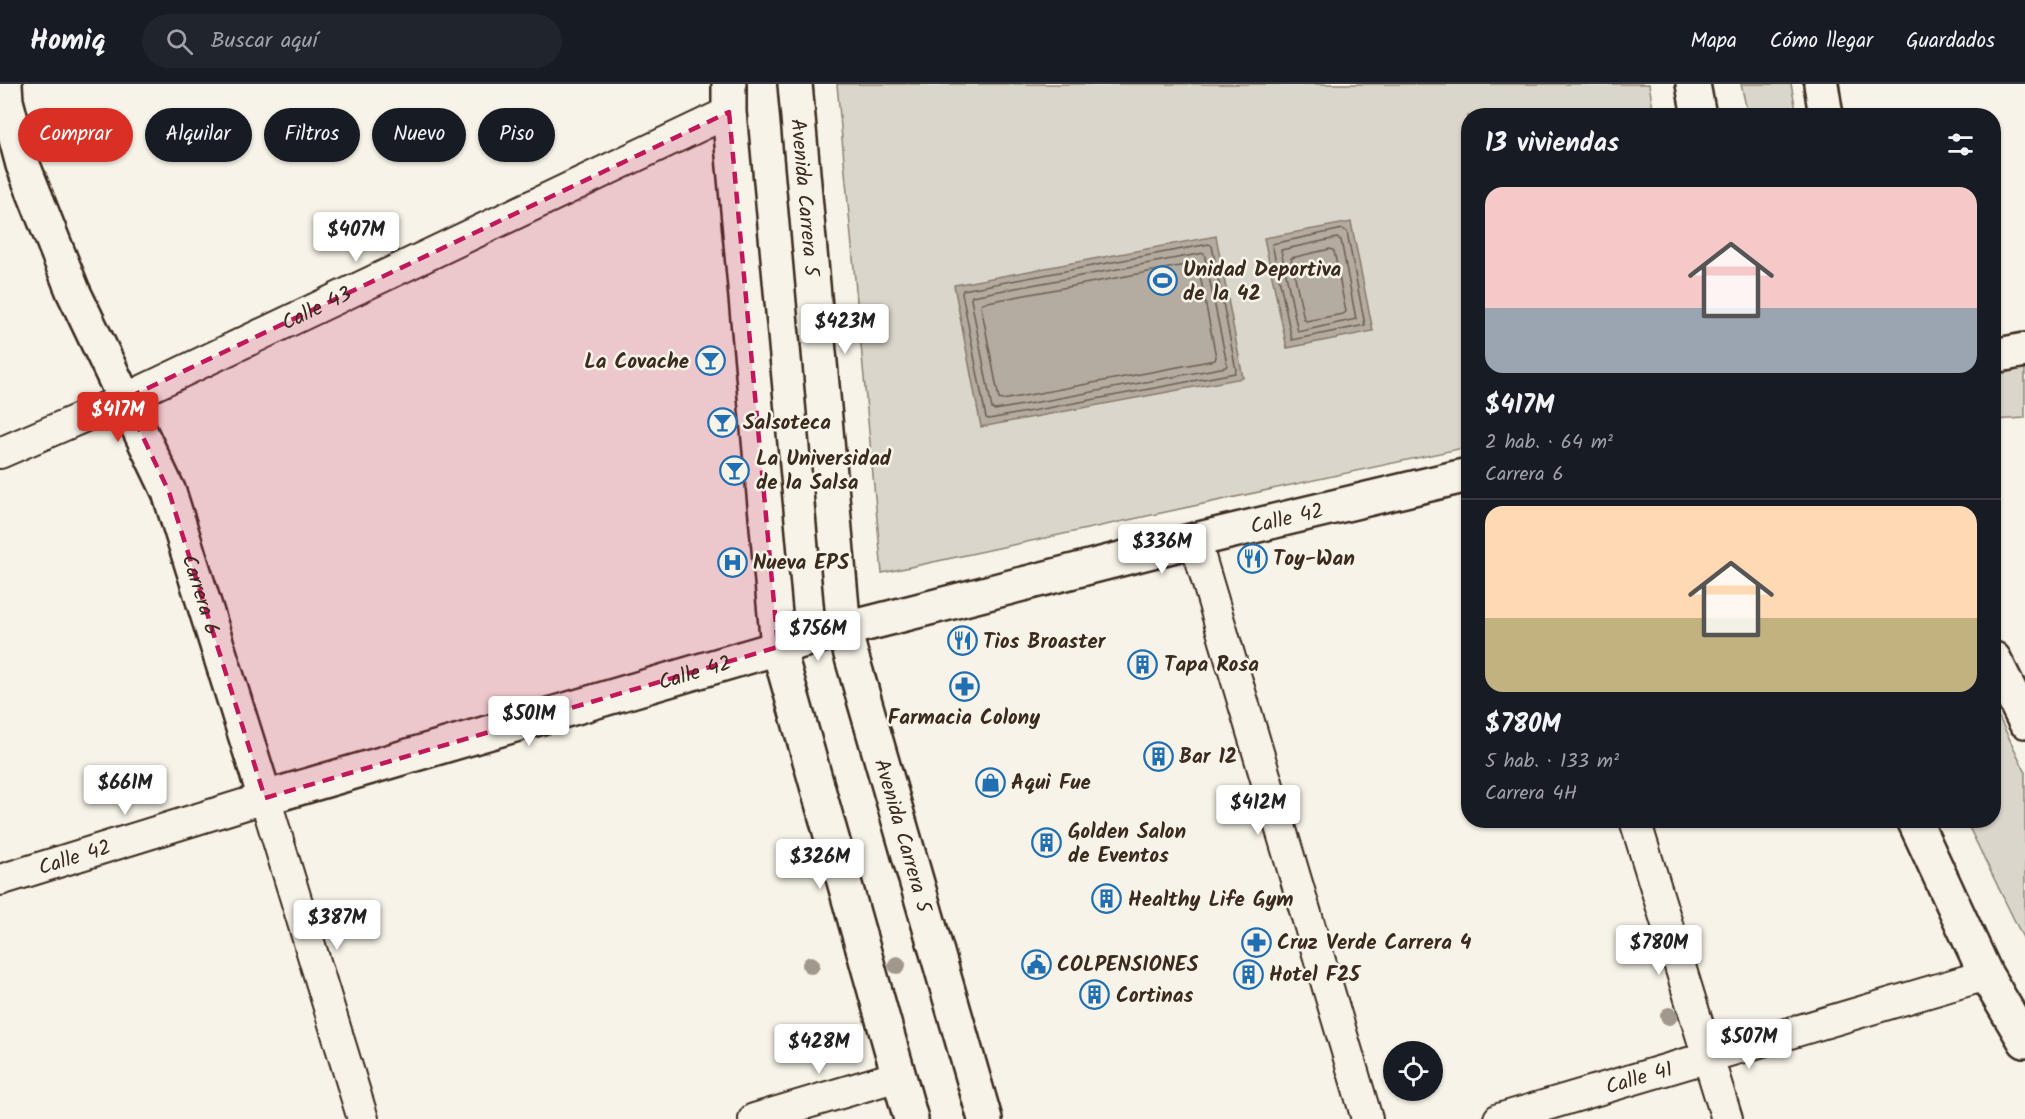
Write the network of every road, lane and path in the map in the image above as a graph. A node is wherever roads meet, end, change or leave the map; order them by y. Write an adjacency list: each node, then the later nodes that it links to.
1 (5, 84): 10 (main road, Carrera 6)
2 (795, 84): 14 (main road, Avenida Carrera 5)
3 (1693, 84): 6 (main road)
4 (1821, 84): 7 (main road)
5 (729, 98): 10 (street, Calle 43); 15 (main road)
6 (1698, 108)
7 (1825, 108)
8 (2025, 350): 9 (main road)
9 (2001, 355)
10 (125, 399): 11 (street, Calle 43); 18 (main road, Carrera 6)
11 (0, 453)
12 (1461, 477): 13 (main road, Calle 42)
13 (1195, 540): 14 (main road, Calle 42); 30 (street)
14 (844, 630): 15 (main road, Calle 42); 29 (main road, Avenida Carrera 5)
15 (778, 647): 18 (main road, Calle 42); 25 (main road)
16 (2001, 673): 17 (main road)
17 (2025, 721)
18 (265, 798): 21 (street, Calle 42); 26 (street, Carrera 6)
19 (1637, 828): 24 (street)
20 (1918, 828): 22 (main road)
21 (0, 880)
22 (1986, 975): 23 (main road); 24 (street, Calle 41)
23 (2025, 1041)
24 (1709, 1057): 31 (street, Calle 41); 32 (street)
25 (898, 1076): 27 (street); 28 (main road)
26 (363, 1119)
27 (754, 1119)
28 (911, 1119)
29 (985, 1119)
30 (1367, 1119)
31 (1498, 1119)
32 (1727, 1119)

